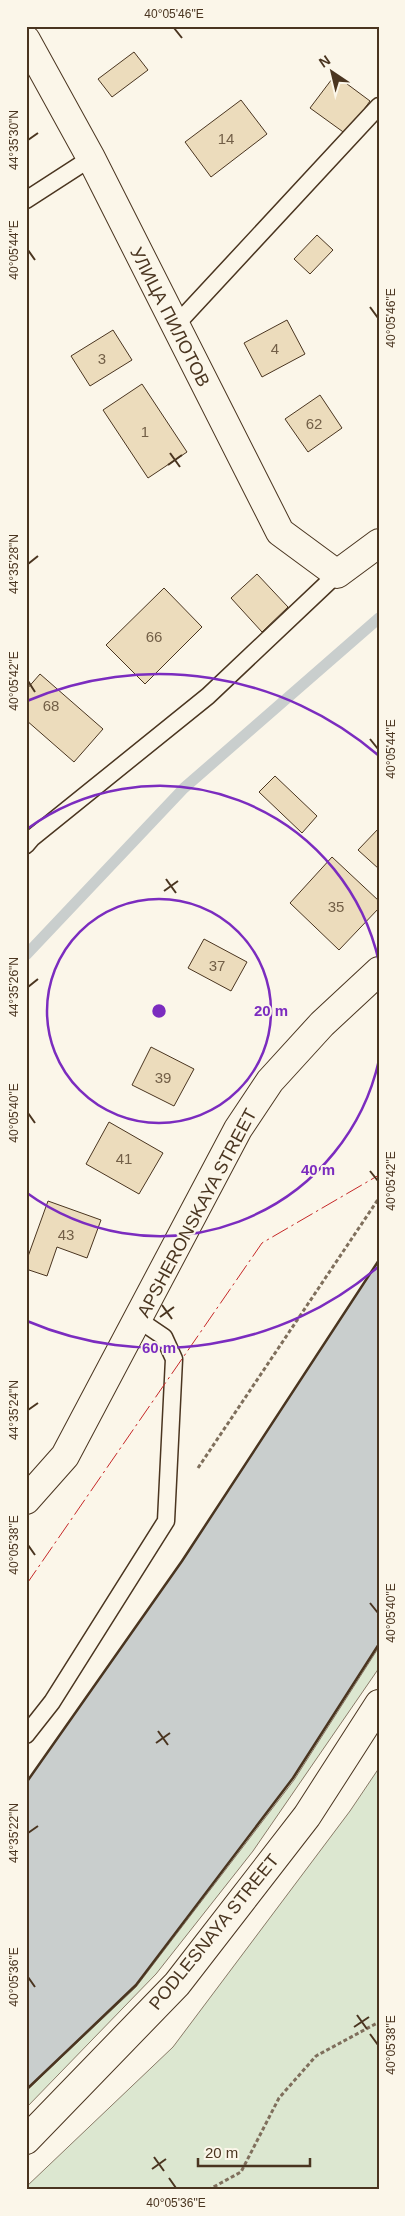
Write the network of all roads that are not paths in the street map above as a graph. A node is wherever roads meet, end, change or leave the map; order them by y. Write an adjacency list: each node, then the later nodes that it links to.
1 (26, 40): 3 (street, УЛИЦА ПИЛОТОВ)
2 (379, 106): 5 (lane)
3 (91, 158): 4 (lane); 5 (street, УЛИЦА ПИЛОТОВ)
4 (26, 200)
5 (174, 327): 7 (street, УЛИЦА ПИЛОТОВ)
6 (379, 542): 7 (street)
7 (337, 574): 8 (lane)
8 (26, 845)
9 (379, 971): 10 (street, APSHERONSKAYA STREET)
10 (139, 1320): 11 (street, APSHERONSKAYA STREET); 13 (lane)
11 (26, 1500)
12 (379, 1704): 14 (street, PODLESNAYA STREET)
13 (26, 1735)
14 (26, 2140)

